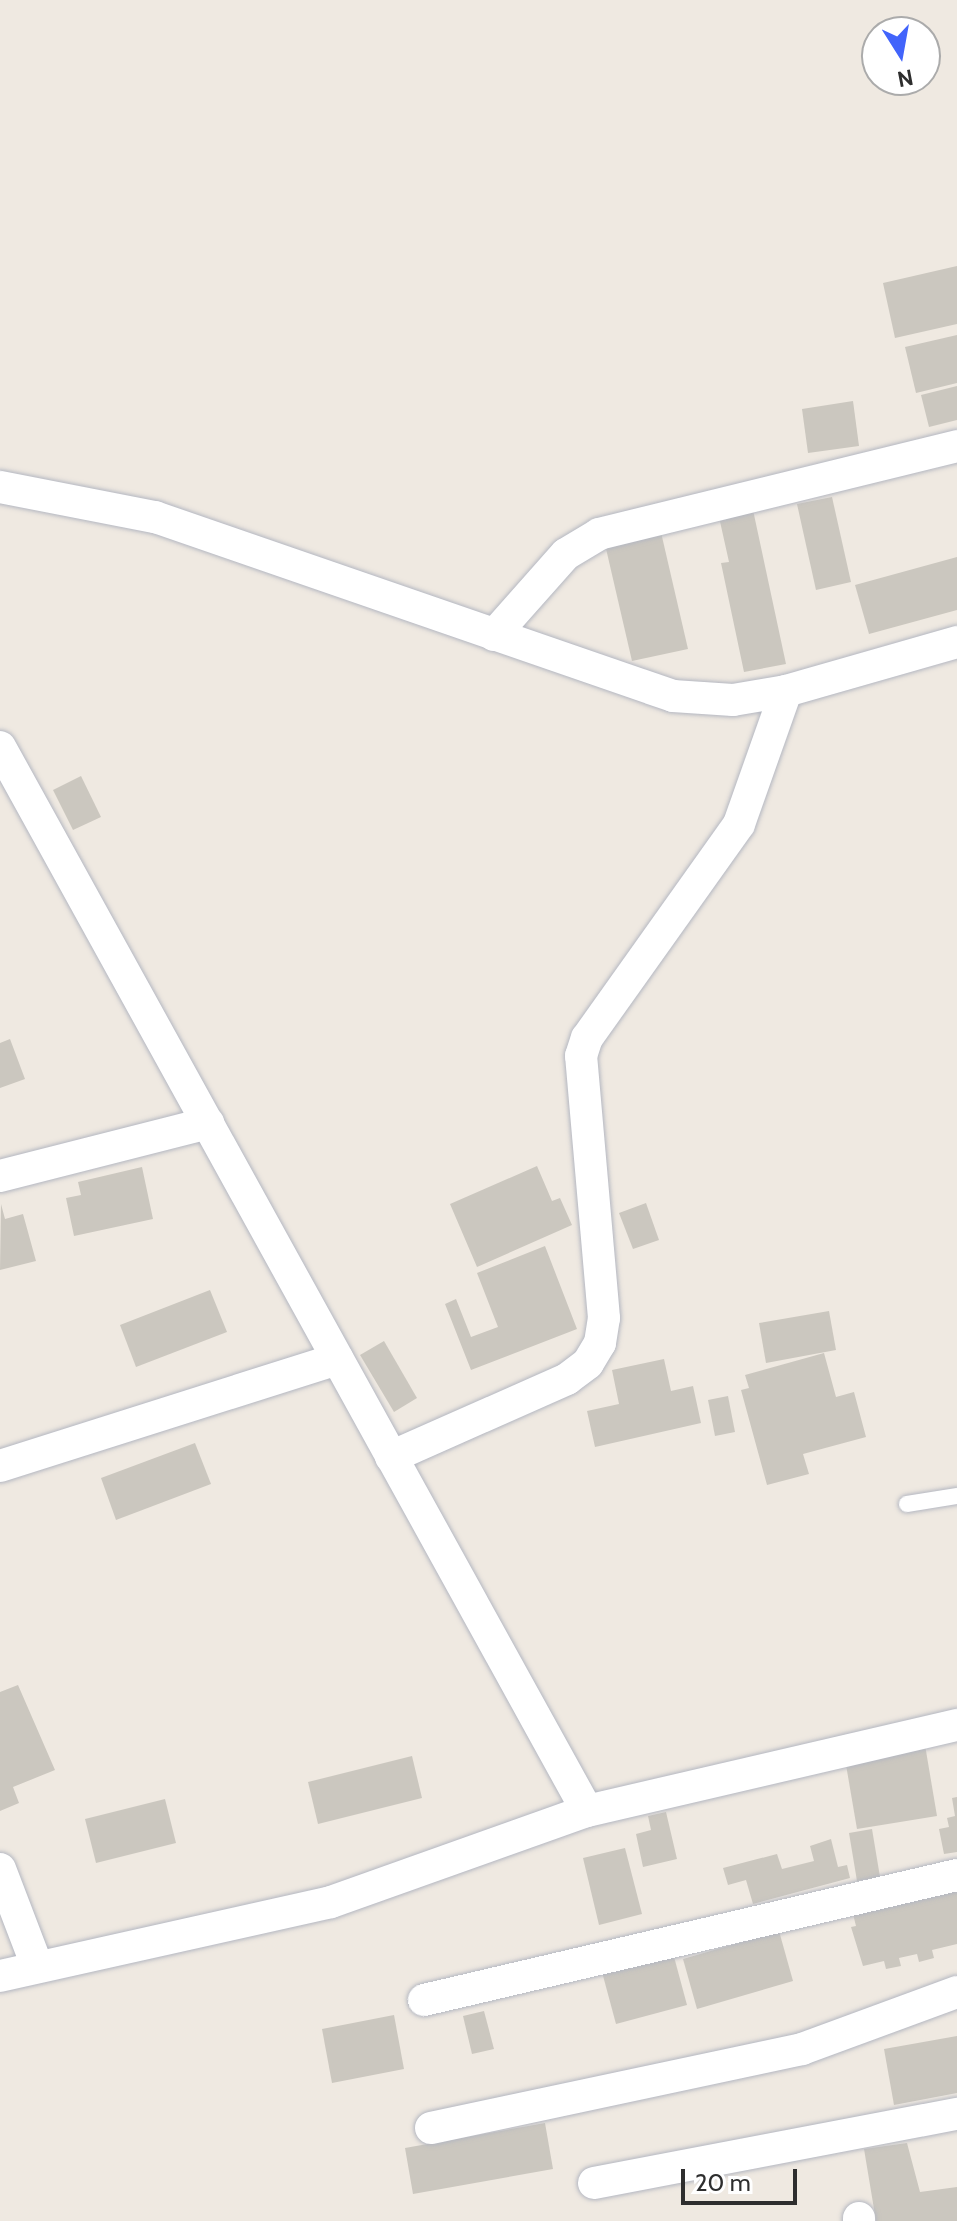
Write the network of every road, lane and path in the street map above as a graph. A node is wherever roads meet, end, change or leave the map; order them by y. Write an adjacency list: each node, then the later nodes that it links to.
1 (957, 446): 3 (street)
2 (0, 487): 3 (street)
3 (494, 635): 5 (street)
4 (957, 642): 5 (street)
5 (786, 691): 10 (street)
6 (0, 747): 7 (street)
7 (208, 1123): 8 (street); 9 (street)
8 (0, 1176)
9 (337, 1359): 10 (street); 11 (street)
10 (391, 1457): 15 (street)
11 (0, 1466)
12 (957, 1496): 13 (lane)
13 (907, 1504)
14 (957, 1725): 15 (street)
15 (587, 1811): 18 (street)
16 (0, 1869): 18 (street)
17 (957, 1875): 21 (street)
18 (37, 1966): 19 (street)
19 (0, 1976)
20 (957, 1992): 23 (street)
21 (424, 2000)
22 (957, 2114): 24 (street)
23 (431, 2128)
24 (594, 2183)

